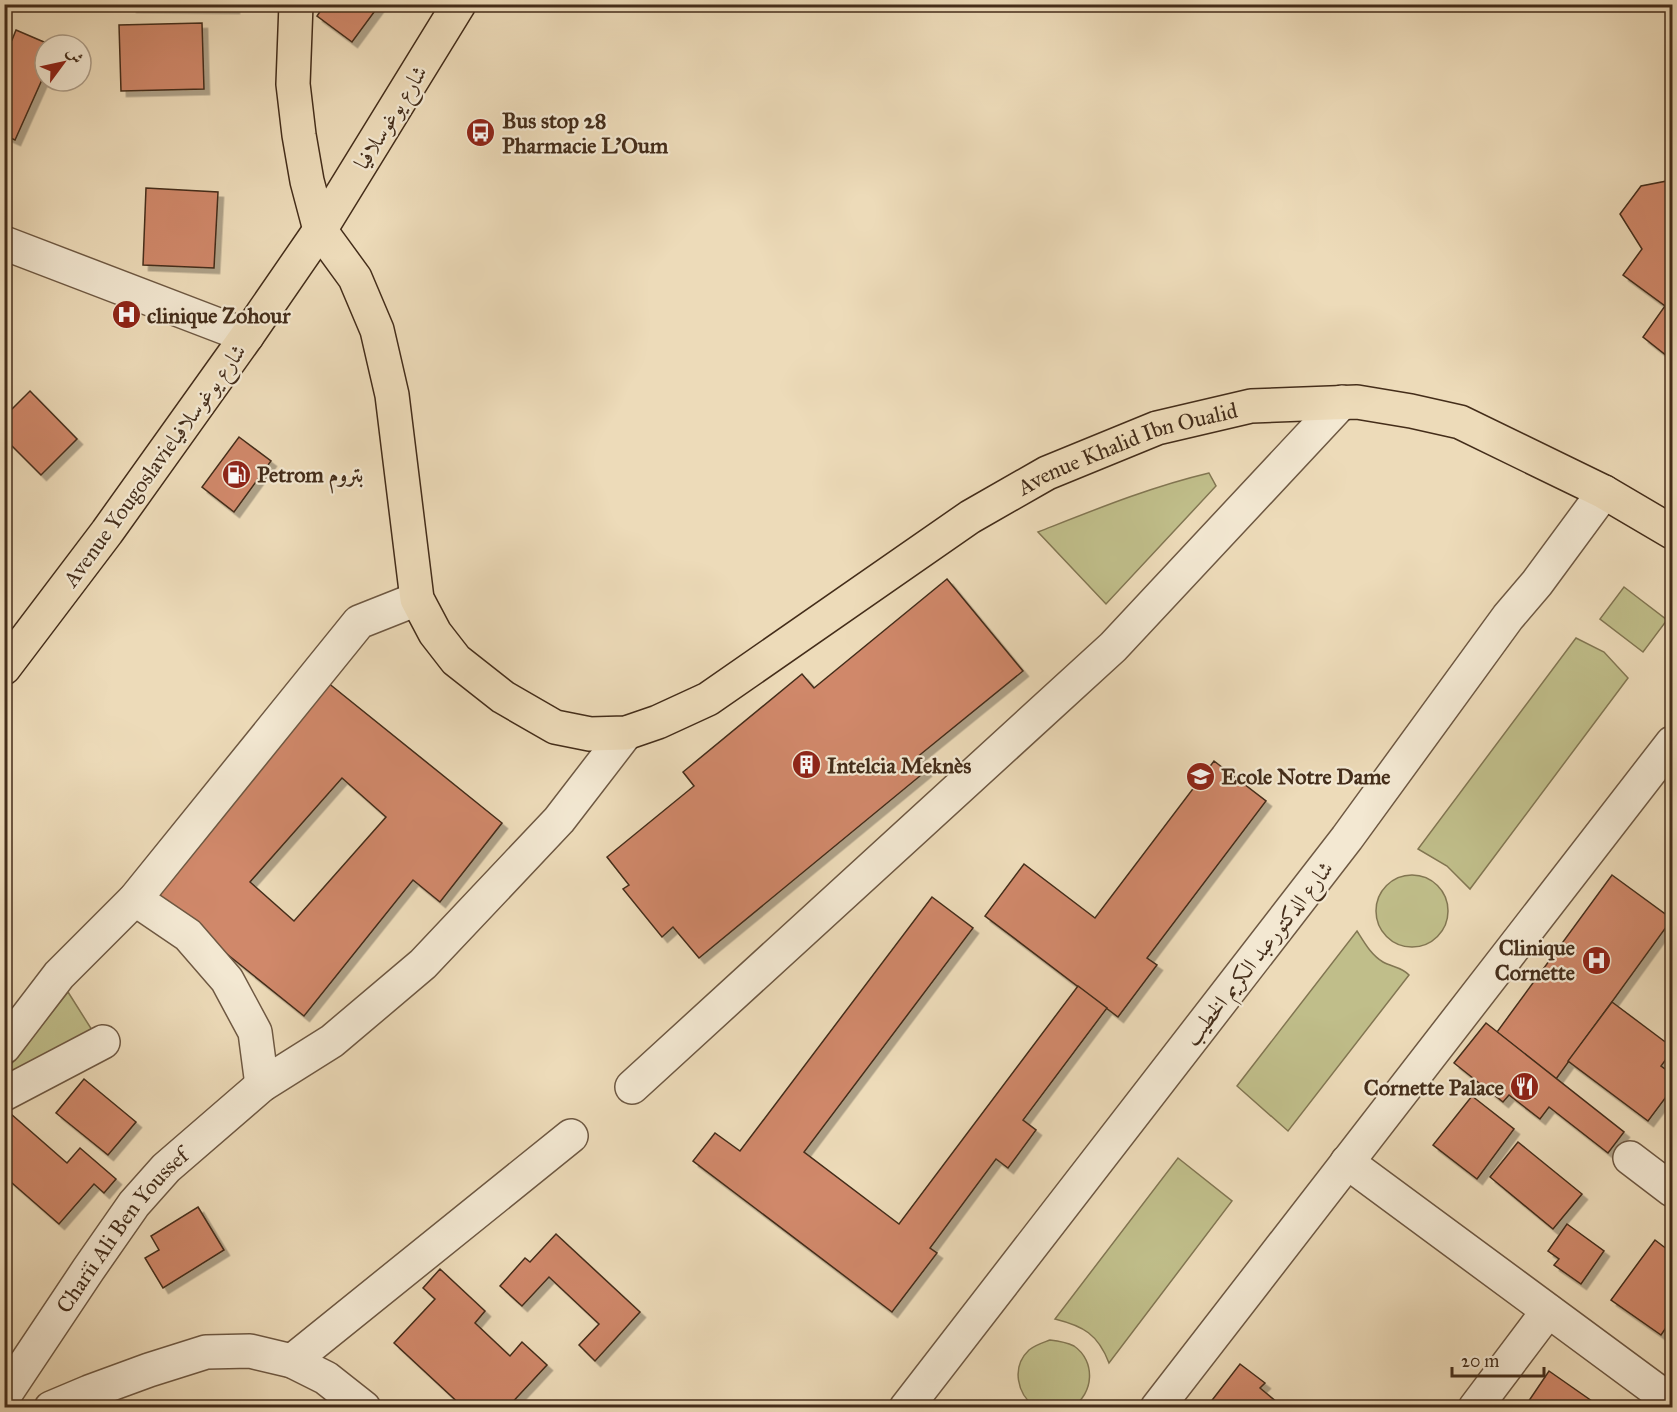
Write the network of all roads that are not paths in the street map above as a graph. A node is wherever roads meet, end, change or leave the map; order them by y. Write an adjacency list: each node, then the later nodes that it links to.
1 (296, 4): 3 (main road)
2 (459, 4): 3 (main road, شارع يوغوسلافيا)
3 (320, 230): 5 (main road, Avenue Yougoslavieشارع يوغوسلافيا); 9 (main road)
4 (4, 243): 5 (street)
5 (247, 336): 10 (main road, Avenue Yougoslavieشارع يوغوسلافيا)
6 (1342, 402): 7 (main road, Avenue Khalid Ibn Oualid); 11 (main road, Avenue Khalid Ibn Oualid); 17 (street)
7 (1604, 492): 8 (main road, Avenue Khalid Ibn Oualid); 29 (street, شارع الدكتورعبد الكريم الخطيب)
8 (1672, 532)
9 (417, 599): 11 (main road, Avenue Khalid Ibn Oualid); 13 (street)
10 (4, 669)
11 (626, 732): 16 (street, Charïi Ali Ben Youssef)
12 (1672, 743): 21 (street)
13 (135, 899): 15 (street); 16 (street)
14 (103, 1042): 18 (street)
15 (4, 1047)
16 (262, 1085): 25 (street, Charïi Ali Ben Youssef)
17 (632, 1086)
18 (4, 1094)
19 (571, 1136): 24 (street)
20 (1630, 1158): 22 (street)
21 (1347, 1162): 23 (street); 30 (street)
22 (1672, 1190)
23 (1548, 1311): 26 (street); 31 (street)
24 (292, 1361): 27 (street); 28 (street)
25 (4, 1396)
26 (1672, 1402)
27 (51, 1407)
28 (364, 1407)
29 (906, 1407)
30 (1157, 1407)
31 (1474, 1407)

